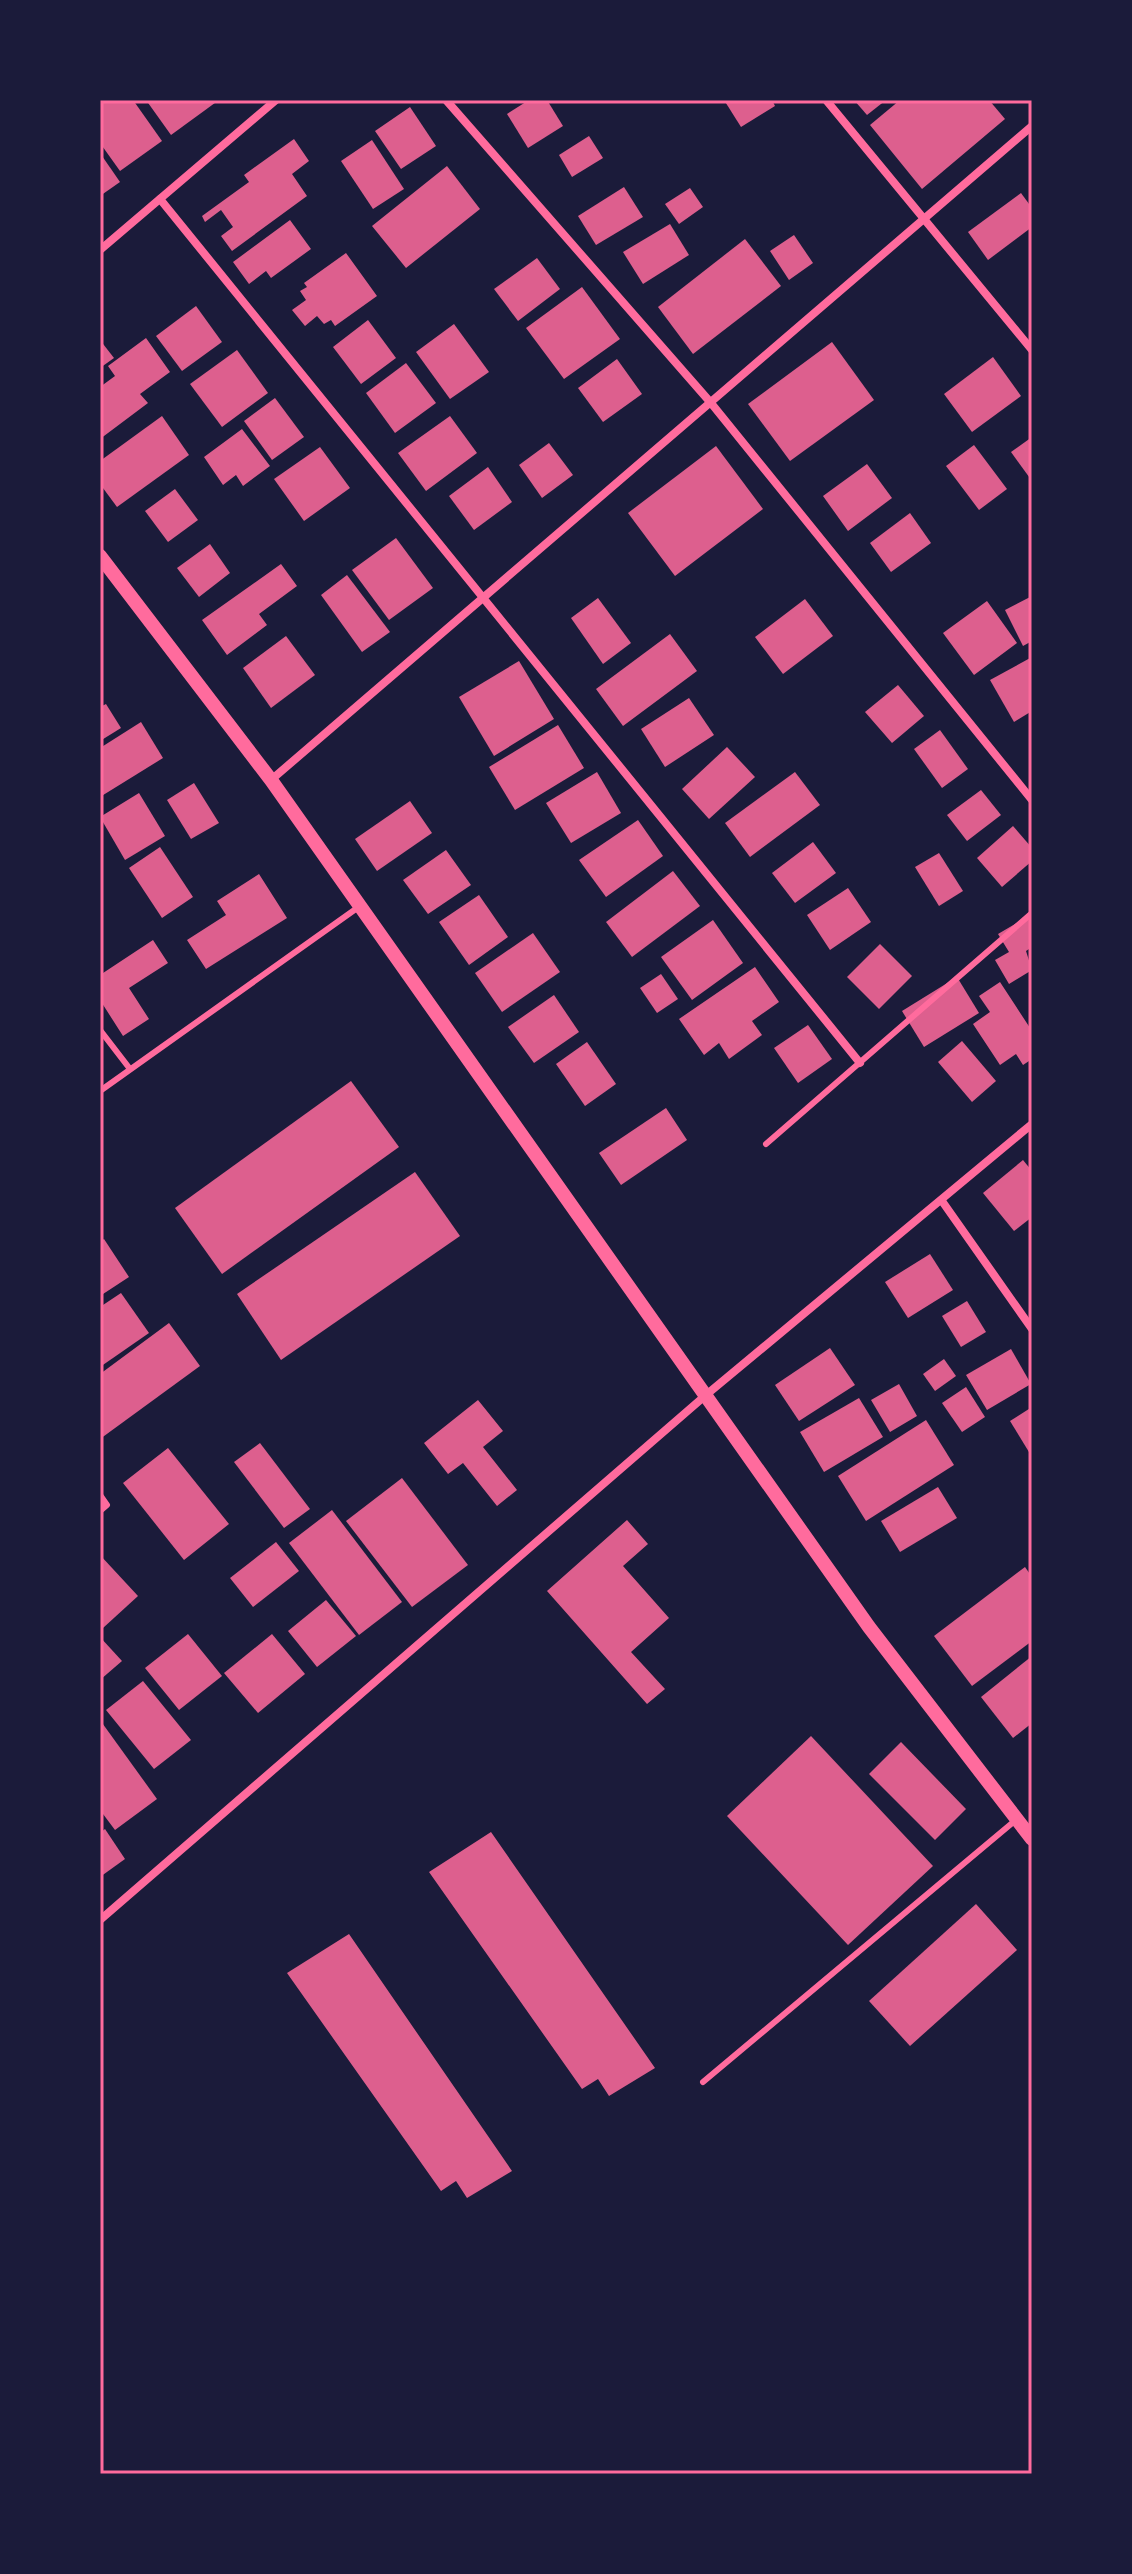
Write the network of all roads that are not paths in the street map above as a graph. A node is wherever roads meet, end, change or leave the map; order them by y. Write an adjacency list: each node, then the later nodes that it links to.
1 (276, 100): 5 (street)
2 (446, 100): 9 (street)
3 (826, 100): 6 (street)
4 (1032, 126): 6 (street)
5 (160, 199): 7 (street); 11 (street)
6 (924, 219): 8 (street); 9 (street)
7 (100, 250)
8 (1032, 350)
9 (711, 403): 11 (street); 13 (street)
10 (100, 556): 12 (street)
11 (482, 599): 12 (street); 17 (street)
12 (271, 780): 14 (street)
13 (1032, 800)
14 (360, 906): 18 (lane); 24 (street)
15 (1032, 913): 17 (lane)
16 (100, 1030): 18 (lane)
17 (860, 1063): 21 (lane)
18 (130, 1069): 19 (lane)
19 (100, 1091)
20 (1032, 1124): 22 (street)
21 (766, 1144)
22 (942, 1201): 23 (street); 24 (street)
23 (1032, 1329)
24 (706, 1395): 27 (street); 29 (street)
25 (100, 1495): 26 (lane)
26 (100, 1511)
27 (1017, 1819): 28 (street); 30 (lane)
28 (1032, 1839)
29 (100, 1920)
30 (703, 2082)

